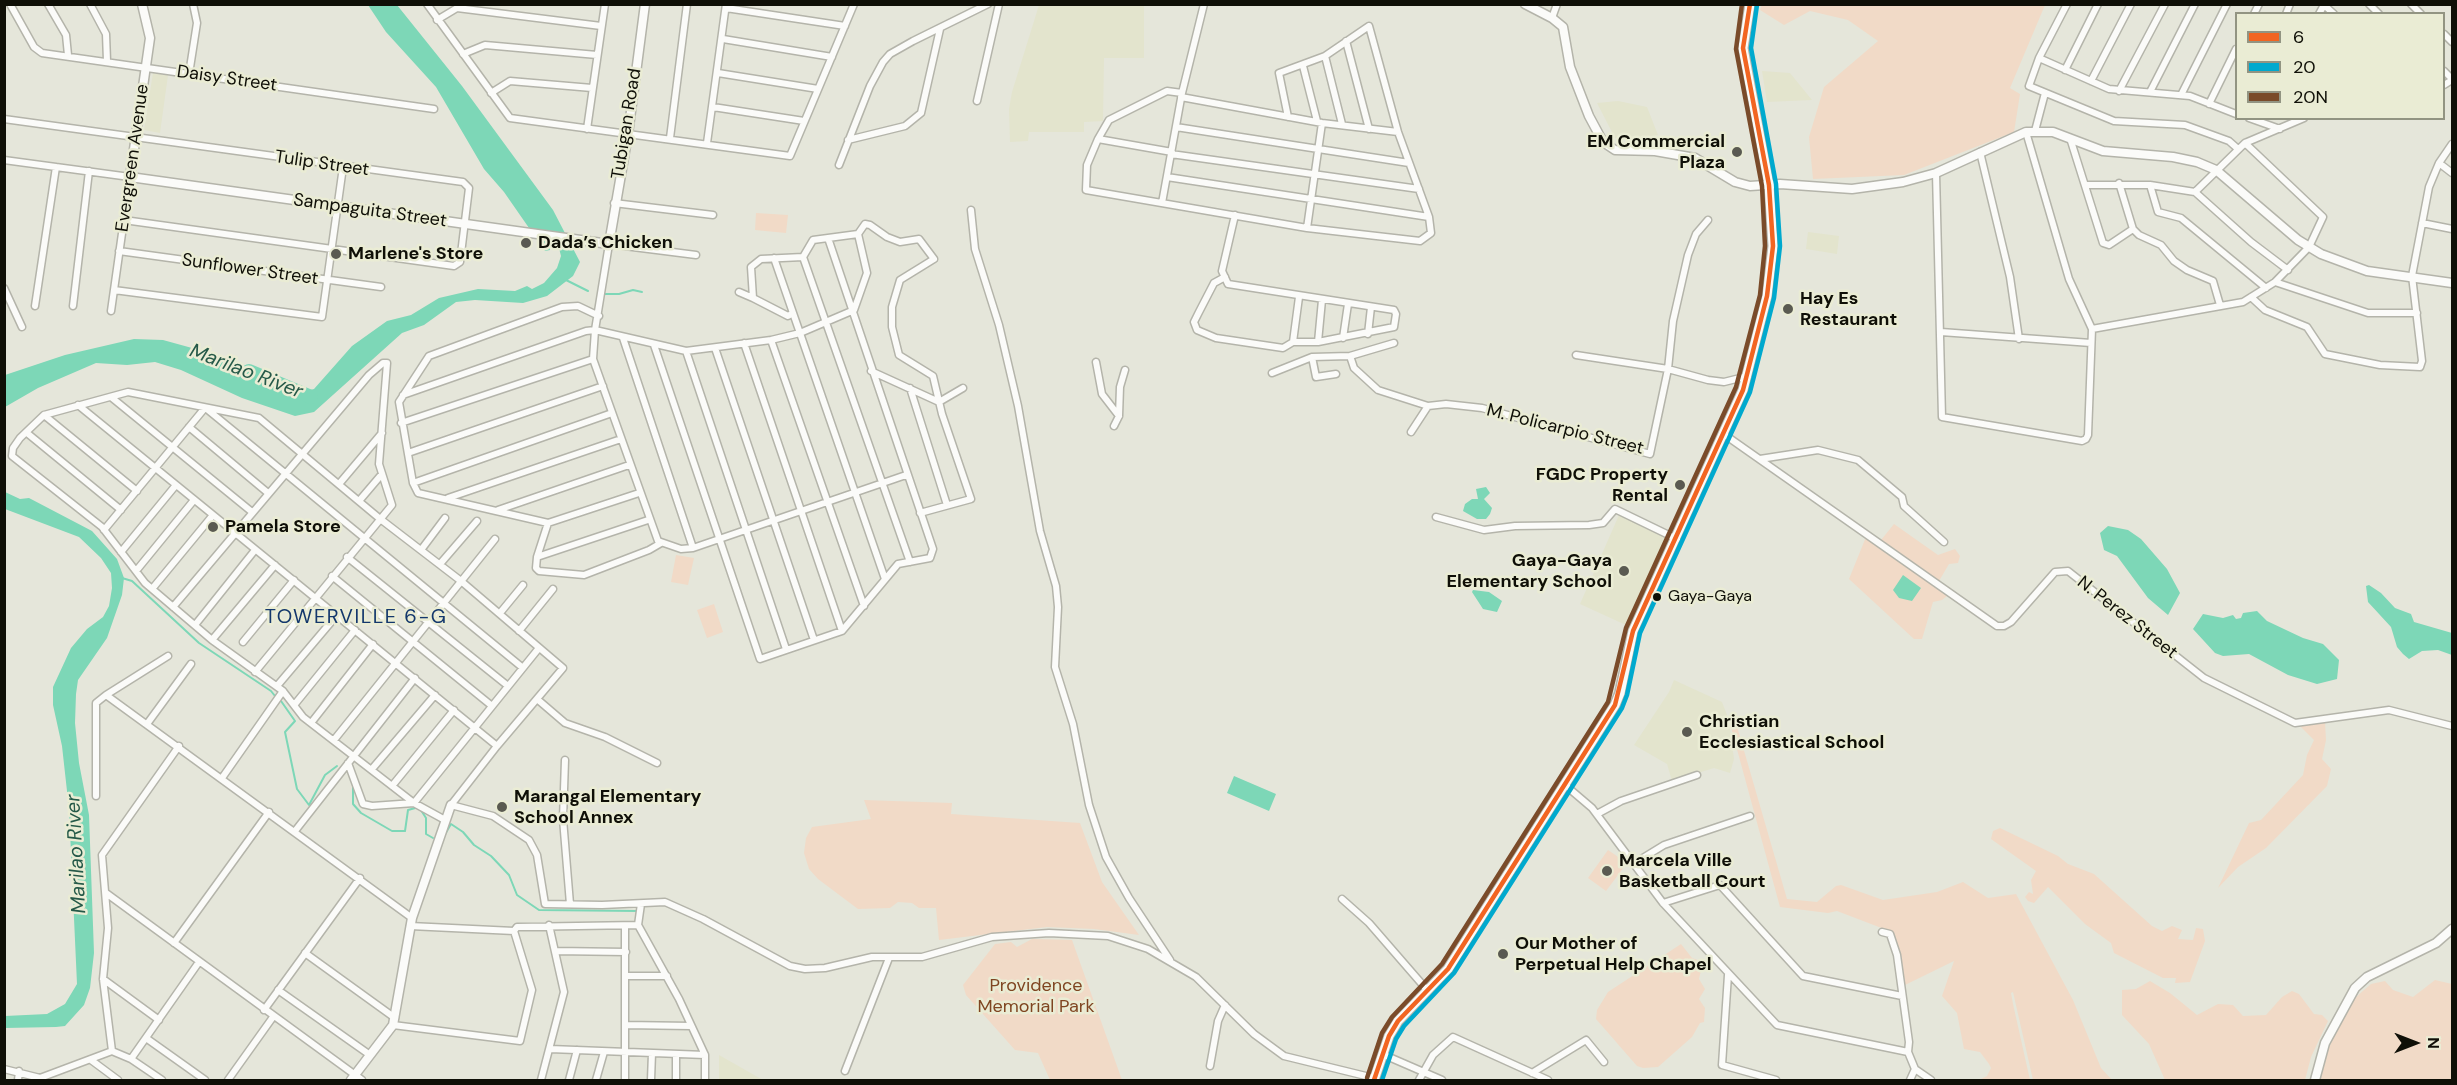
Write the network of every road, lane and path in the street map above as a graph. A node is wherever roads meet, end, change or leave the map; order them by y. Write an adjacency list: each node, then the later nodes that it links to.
1 (10, 4): 36 (street, Daisy Street)
2 (48, 4): 36 (street)
3 (90, 4): 40 (street)
4 (142, 4): 41 (street, Evergreen Avenue)
5 (193, 4): 45 (street)
6 (427, 4): 27 (street)
7 (605, 4): 28 (street)
8 (645, 4): 74 (street, Tubigan Road)
9 (687, 4): 77 (street)
10 (854, 4): 29 (street)
11 (988, 4): 30 (street)
12 (999, 4): 55 (street)
13 (1204, 4): 53 (street)
14 (1525, 4): 26 (street)
15 (1557, 4): 26 (street)
16 (1750, 4): 101 (main road)
17 (2067, 4): 39 (street)
18 (2098, 4): 43 (street)
19 (2131, 4): 46 (street)
20 (2165, 4): 49 (street)
21 (2195, 4): 50 (street)
22 (2227, 4): 54 (street)
23 (726, 6): 29 (street); 31 (street)
24 (2320, 12): 25 (street)
25 (2332, 12)
26 (1552, 18): 101 (street)
27 (437, 20): 28 (street); 34 (street)
28 (601, 26): 35 (street)
29 (845, 26): 38 (street)
30 (940, 29): 79 (street); 79 (street)
31 (723, 39): 38 (street); 44 (street)
32 (1346, 41): 37 (street); 69 (street); 72 (street)
33 (2235, 51): 56 (street)
34 (463, 54): 35 (street); 51 (street)
35 (597, 55): 47 (street)
36 (68, 56): 40 (street, Daisy Street)
37 (1325, 56): 42 (street); 66 (street)
38 (832, 57): 48 (street)
39 (2039, 58): 43 (street); 52 (street)
40 (107, 61): 41 (street, Daisy Street)
41 (147, 66): 45 (street, Daisy Street); 75 (street, Evergreen Avenue)
42 (1303, 66): 60 (street); 65 (street)
43 (2065, 70): 46 (street)
44 (718, 73): 48 (street); 57 (street)
45 (189, 74): 58 (street, Daisy Street)
46 (2091, 81): 49 (street)
47 (592, 88): 51 (street); 68 (street)
48 (818, 89): 62 (street)
49 (2119, 91): 50 (street)
50 (2150, 92): 54 (street)
51 (491, 93): 68 (street)
52 (2045, 93): 71 (street); 84 (street)
53 (1182, 95): 60 (street); 67 (street); 78 (street)
54 (2181, 95): 56 (street)
55 (977, 101)
56 (2209, 104): 59 (street)
57 (713, 107): 62 (street); 80 (street)
58 (435, 109)
59 (2235, 112)
60 (1288, 117): 65 (street)
61 (4, 118): 75 (street, Tulip Street)
62 (804, 121): 80 (street)
63 (2262, 121): 70 (street)
64 (2294, 121): 70 (street)
65 (1320, 122): 66 (street); 83 (street)
66 (1342, 124): 69 (street)
67 (1176, 127): 83 (street); 86 (street)
68 (587, 129): 74 (street)
69 (1369, 129): 72 (street)
70 (2280, 129): 81 (street)
71 (2035, 131): 73 (street); 76 (street)
72 (1398, 132): 88 (street)
73 (2025, 132): 85 (street); 157 (street)
74 (628, 134): 77 (street); 107 (street, Tubigan Road)
75 (136, 136): 92 (street, Tulip Street); 98 (street, Evergreen Avenue)
76 (2069, 137): 93 (street); 102 (street)
77 (670, 138): 80 (street)
78 (1098, 139): 86 (street); 108 (street)
79 (848, 140): 90 (street)
80 (707, 143)
81 (2245, 143): 84 (street); 124 (street)
82 (2452, 144): 89 (street)
83 (1318, 149): 88 (street); 96 (street)
84 (2238, 149): 93 (street)
85 (1980, 152): 97 (street); 164 (street)
86 (1171, 153): 96 (street); 99 (street)
87 (4, 160): 91 (street)
88 (1409, 162): 104 (street)
89 (2439, 163): 95 (street); 116 (street)
90 (839, 165)
91 (56, 167): 94 (street); 147 (street)
92 (343, 167): 109 (street); 117 (street, Tulip Street)
93 (2216, 170): 105 (street); 124 (street)
94 (89, 171): 98 (street); 148 (street)
95 (2452, 172)
96 (1315, 173): 104 (street); 106 (street)
97 (1936, 173): 101 (street); 159 (street)
98 (130, 177): 109 (street, Sampaguita Street); 114 (street, Evergreen Avenue)
99 (1167, 177): 106 (street); 108 (street)
100 (2119, 183): 102 (street); 103 (street); 119 (street)
101 (1769, 185): 184 (main road)
102 (2086, 185): 119 (street)
103 (2150, 185): 105 (street); 138 (street)
104 (1419, 189): 113 (street)
105 (2195, 192): 130 (street)
106 (1311, 200): 113 (street); 118 (street)
107 (614, 203): 112 (street); 123 (street, Tubigan Road)
108 (1162, 203): 111 (street)
109 (339, 206): 117 (street, Sampaguita Street); 125 (street)
110 (971, 210): 342 (street)
111 (1235, 214): 118 (street); 132 (street)
112 (713, 215)
113 (1429, 217): 118 (street)
114 (124, 220): 125 (street); 126 (street, Evergreen Avenue)
115 (1708, 220): 179 (street, M. Policarpio Street)
116 (2422, 223): 120 (street); 131 (street)
117 (465, 224): 123 (street, Sampaguita Street); 125 (street)
118 (1307, 228)
119 (2133, 229): 146 (street)
120 (2452, 229)
121 (858, 234): 122 (street); 151 (street); 190 (street)
122 (828, 238): 128 (street); 151 (street)
123 (609, 244): 127 (street); 154 (street)
124 (2309, 248): 130 (street); 131 (street)
125 (332, 249): 133 (street)
126 (119, 251): 133 (street, Sunflower Street); 139 (street, Evergreen Avenue)
127 (696, 255)
128 (802, 257): 129 (street); 155 (street)
129 (774, 258): 143 (street); 152 (street)
130 (2288, 270): 134 (street)
131 (2412, 276): 135 (street); 153 (street)
132 (1225, 277): 141 (street); 166 (street)
133 (328, 280): 136 (street, Sunflower Street); 139 (street)
134 (2275, 282): 138 (street); 153 (street)
135 (2452, 283)
136 (381, 287)
137 (4, 288): 156 (street)
138 (2266, 288): 142 (street)
139 (114, 290): 150 (street, Evergreen Avenue)
140 (739, 292): 143 (street)
141 (1299, 297): 144 (street); 166 (street)
142 (2252, 297): 146 (street); 153 (street)
143 (753, 298): 152 (street)
144 (1322, 300): 145 (street); 167 (street)
145 (1348, 304): 149 (street); 163 (street)
146 (2220, 305): 157 (street)
147 (35, 306)
148 (73, 306)
149 (1371, 307): 161 (street); 161 (street)
150 (111, 311)
151 (852, 312): 155 (street); 181 (street)
152 (793, 313): 160 (street)
153 (2417, 314)
154 (598, 316): 158 (street); 188 (street)
155 (826, 322): 160 (street); 215 (street)
156 (21, 327)
157 (2092, 329): 170 (street)
158 (595, 330): 162 (street); 177 (street); 188 (street)
159 (1941, 332): 164 (street); 170 (street)
160 (800, 333): 165 (street); 219 (street)
161 (1368, 334): 163 (street)
162 (623, 338): 171 (street); 249 (street)
163 (1343, 338): 167 (street)
164 (2019, 339): 170 (street)
165 (771, 340): 168 (street); 225 (street)
166 (1293, 342): 167 (street)
167 (1318, 342)
168 (744, 343): 172 (street); 229 (street)
169 (1394, 343): 175 (street)
170 (2091, 343)
171 (654, 345): 173 (street); 246 (street)
172 (715, 348): 173 (street); 238 (street)
173 (686, 351): 241 (street)
174 (1576, 355): 179 (street)
175 (1350, 356): 176 (street); 192 (street)
176 (1312, 357): 182 (street); 183 (street)
177 (593, 360): 185 (street); 197 (street)
178 (1096, 362): 196 (street)
179 (1668, 369): 184 (street); 192 (street, M. Policarpio Street)
180 (1125, 370): 196 (street)
181 (871, 371): 186 (street); 213 (street)
182 (1272, 373)
183 (1336, 374)
184 (1748, 376): 203 (main road)
185 (603, 386): 194 (street); 207 (street)
186 (910, 388): 190 (street); 226 (street)
187 (963, 388): 190 (street)
188 (403, 394): 197 (street)
189 (111, 397): 191 (street); 193 (street); 205 (street)
190 (939, 402): 226 (street)
191 (78, 405): 195 (street); 210 (street)
192 (1428, 406): 200 (street)
193 (206, 409): 199 (street); 206 (street); 211 (street)
194 (612, 412): 204 (street); 214 (street)
195 (44, 415): 201 (street); 218 (street)
196 (1119, 416): 198 (street)
197 (401, 423): 207 (street)
198 (1114, 426)
199 (189, 427): 205 (street); 220 (street)
200 (1411, 432)
201 (27, 433): 227 (street); 240 (street)
202 (382, 433): 206 (street); 212 (street); 216 (street)
203 (1725, 435): 208 (street, N. Perez Street); 245 (main road)
204 (621, 439): 209 (street); 222 (street)
205 (173, 446): 210 (street); 230 (street)
206 (303, 453): 211 (street); 216 (street)
207 (408, 453): 214 (street)
208 (1759, 459): 247 (street); 301 (street, N. Perez Street)
209 (629, 465): 221 (street); 228 (street)
210 (155, 468): 217 (street); 218 (street)
211 (286, 472): 220 (street); 243 (street)
212 (382, 474): 224 (street); 233 (street)
213 (906, 475): 215 (street); 231 (street)
214 (412, 483): 222 (street)
215 (882, 483): 219 (street); 255 (street)
216 (339, 484): 224 (street)
217 (176, 486): 223 (street); 252 (street)
218 (137, 491): 227 (street)
219 (854, 492): 225 (street); 260 (street)
220 (268, 493): 230 (street)
221 (639, 494): 236 (street); 239 (street)
222 (448, 498): 228 (street)
223 (194, 500): 232 (street); 258 (street)
224 (359, 501): 233 (street)
225 (827, 501): 229 (street); 268 (street)
226 (947, 505): 231 (street)
227 (121, 510): 240 (street)
228 (498, 511): 239 (street)
229 (801, 511): 238 (street); 276 (street)
230 (252, 512): 242 (street)
231 (920, 513): 255 (street)
232 (213, 515): 242 (street); 264 (street)
233 (379, 518): 243 (street); 251 (street)
234 (445, 518): 251 (street)
235 (1436, 518): 245 (street)
236 (648, 520): 248 (street); 254 (street)
237 (477, 521): 256 (street)
238 (774, 521): 241 (street); 278 (street)
239 (548, 523): 254 (street)
240 (104, 530): 252 (street)
241 (746, 530): 246 (street); 283 (street)
242 (235, 533): 250 (street); 269 (street)
243 (364, 537): 253 (street); 267 (street)
244 (495, 539): 262 (street)
245 (1677, 539): 313 (main road)
246 (720, 540): 249 (street); 283 (street)
247 (1944, 542)
248 (661, 543): 249 (street); 254 (street)
249 (693, 548)
250 (255, 549): 257 (street); 273 (street)
251 (421, 550): 256 (street)
252 (121, 552): 258 (street)
253 (347, 557): 259 (street); 272 (street)
254 (537, 557)
255 (910, 562): 260 (street)
256 (440, 564): 262 (street)
257 (275, 565): 261 (street); 277 (street)
258 (136, 572): 264 (street)
259 (332, 576): 266 (street); 280 (street)
260 (885, 579): 268 (street)
261 (294, 580): 266 (street); 279 (street)
262 (461, 581): 267 (street); 270 (street)
263 (523, 585): 270 (street)
264 (152, 589): 269 (street)
265 (553, 589): 275 (street)
266 (315, 598): 271 (street); 288 (street)
267 (444, 604): 272 (street); 287 (street)
268 (864, 606): 276 (street)
269 (173, 607): 273 (street)
270 (500, 613): 275 (street)
271 (337, 615): 274 (street); 290 (street)
272 (428, 623): 280 (street); 291 (street)
273 (195, 625): 277 (street)
274 (355, 630): 281 (street); 296 (street)
275 (519, 631): 282 (street)
276 (842, 631): 278 (street)
277 (212, 640): 288 (street)
278 (814, 640): 283 (street)
279 (243, 642)
280 (413, 643): 285 (street); 297 (street)
281 (373, 644): 285 (street); 299 (street)
282 (539, 648): 287 (street); 295 (street)
283 (786, 649)
284 (168, 656): 293 (street)
285 (396, 663): 289 (street); 303 (street)
286 (191, 664): 300 (street)
287 (523, 668): 291 (street)
288 (255, 672): 290 (street)
289 (415, 678): 294 (street); 306 (street)
290 (277, 686): 292 (street)
291 (508, 687): 297 (street)
292 (283, 691): 296 (street); 312 (street)
293 (106, 695): 300 (street); 315 (street)
294 (435, 695): 298 (street); 310 (street)
295 (537, 699): 305 (street); 309 (street)
296 (295, 704): 299 (street)
297 (492, 706): 302 (street)
298 (454, 710): 302 (street); 314 (street)
299 (311, 723): 303 (street)
300 (147, 724): 304 (street)
301 (2452, 726)
302 (475, 728): 305 (street); 316 (street)
303 (334, 740): 306 (street)
304 (179, 746): 312 (street); 325 (street)
305 (497, 746): 317 (street)
306 (354, 755): 308 (street); 310 (street)
307 (565, 760): 328 (street)
308 (348, 763): 316 (street); 322 (street)
309 (657, 763)
310 (372, 769): 314 (street)
311 (1697, 776): 319 (street)
312 (222, 778): 318 (street)
313 (1565, 785): 319 (street); 349 (main road)
314 (392, 786): 316 (street)
315 (96, 796)
316 (414, 803): 321 (street)
317 (452, 805): 321 (street); 328 (street)
318 (269, 813): 322 (street); 337 (street)
319 (1597, 814): 323 (street)
320 (1750, 816): 323 (street)
321 (445, 820): 330 (street)
322 (295, 831): 324 (street)
323 (1633, 864): 327 (street)
324 (360, 878): 330 (street); 340 (street)
325 (105, 893): 337 (street); 347 (street)
326 (1342, 899): 349 (street)
327 (1663, 903): 344 (street); 350 (street)
328 (570, 904): 329 (street)
329 (641, 904): 332 (street); 341 (street)
330 (411, 922): 335 (street); 355 (street)
331 (549, 925): 333 (street); 335 (street); 338 (street)
332 (638, 925): 333 (street); 346 (street)
333 (625, 926): 339 (street)
334 (2452, 929): 401 (street)
335 (514, 931): 355 (street)
336 (1882, 932): 350 (street)
337 (174, 942): 343 (street)
338 (555, 951): 339 (street); 359 (street)
339 (626, 952): 345 (street)
340 (305, 953): 348 (street); 355 (street)
341 (889, 958): 342 (street); 377 (street)
342 (1171, 960): 351 (street)
343 (200, 962): 352 (street); 354 (street)
344 (1728, 975): 364 (street); 398 (street)
345 (626, 976): 346 (street); 356 (street)
346 (666, 976): 357 (street)
347 (103, 979): 354 (street); 361 (street)
348 (278, 990): 352 (street); 368 (street)
349 (1428, 991): 367 (main road)
350 (1902, 996): 364 (street)
351 (1225, 1005): 373 (street); 382 (street)
352 (264, 1010): 353 (street)
353 (273, 1017): 381 (street); 387 (street)
354 (159, 1020): 358 (street)
355 (394, 1022): 368 (street)
356 (625, 1025): 357 (street); 363 (street)
357 (692, 1026): 369 (street)
358 (146, 1038): 370 (street); 386 (street)
359 (550, 1049): 360 (street); 388 (street)
360 (577, 1050): 362 (street); 389 (street)
361 (112, 1051): 370 (street); 371 (street)
362 (604, 1052): 363 (street); 390 (street)
363 (625, 1052): 365 (street); 391 (street)
364 (1908, 1052): 375 (street)
365 (652, 1053): 366 (street); 392 (street)
366 (676, 1054): 369 (street); 393 (street)
367 (1382, 1054): 378 (street); 382 (main road)
368 (370, 1055): 381 (street)
369 (705, 1055): 394 (street)
370 (131, 1059): 385 (street)
371 (91, 1060): 380 (street); 384 (street)
372 (1604, 1062): 379 (street)
373 (1210, 1066)
374 (4, 1069): 376 (street)
375 (1915, 1069): 399 (street); 400 (street)
376 (19, 1071): 380 (street); 383 (street)
377 (845, 1071)
378 (1422, 1072): 379 (street); 395 (street); 396 (street)
379 (1532, 1073): 397 (street)
380 (40, 1079)
381 (356, 1079)
382 (1374, 1079)
383 (18, 1080)
384 (118, 1080)
385 (162, 1080)
386 (205, 1080)
387 (228, 1080)
388 (541, 1080)
389 (569, 1080)
390 (596, 1080)
391 (625, 1080)
392 (651, 1080)
393 (676, 1080)
394 (705, 1080)
395 (1419, 1080)
396 (1442, 1080)
397 (1548, 1080)
398 (1776, 1080)
399 (1911, 1080)
400 (1931, 1080)
401 (2315, 1080)

